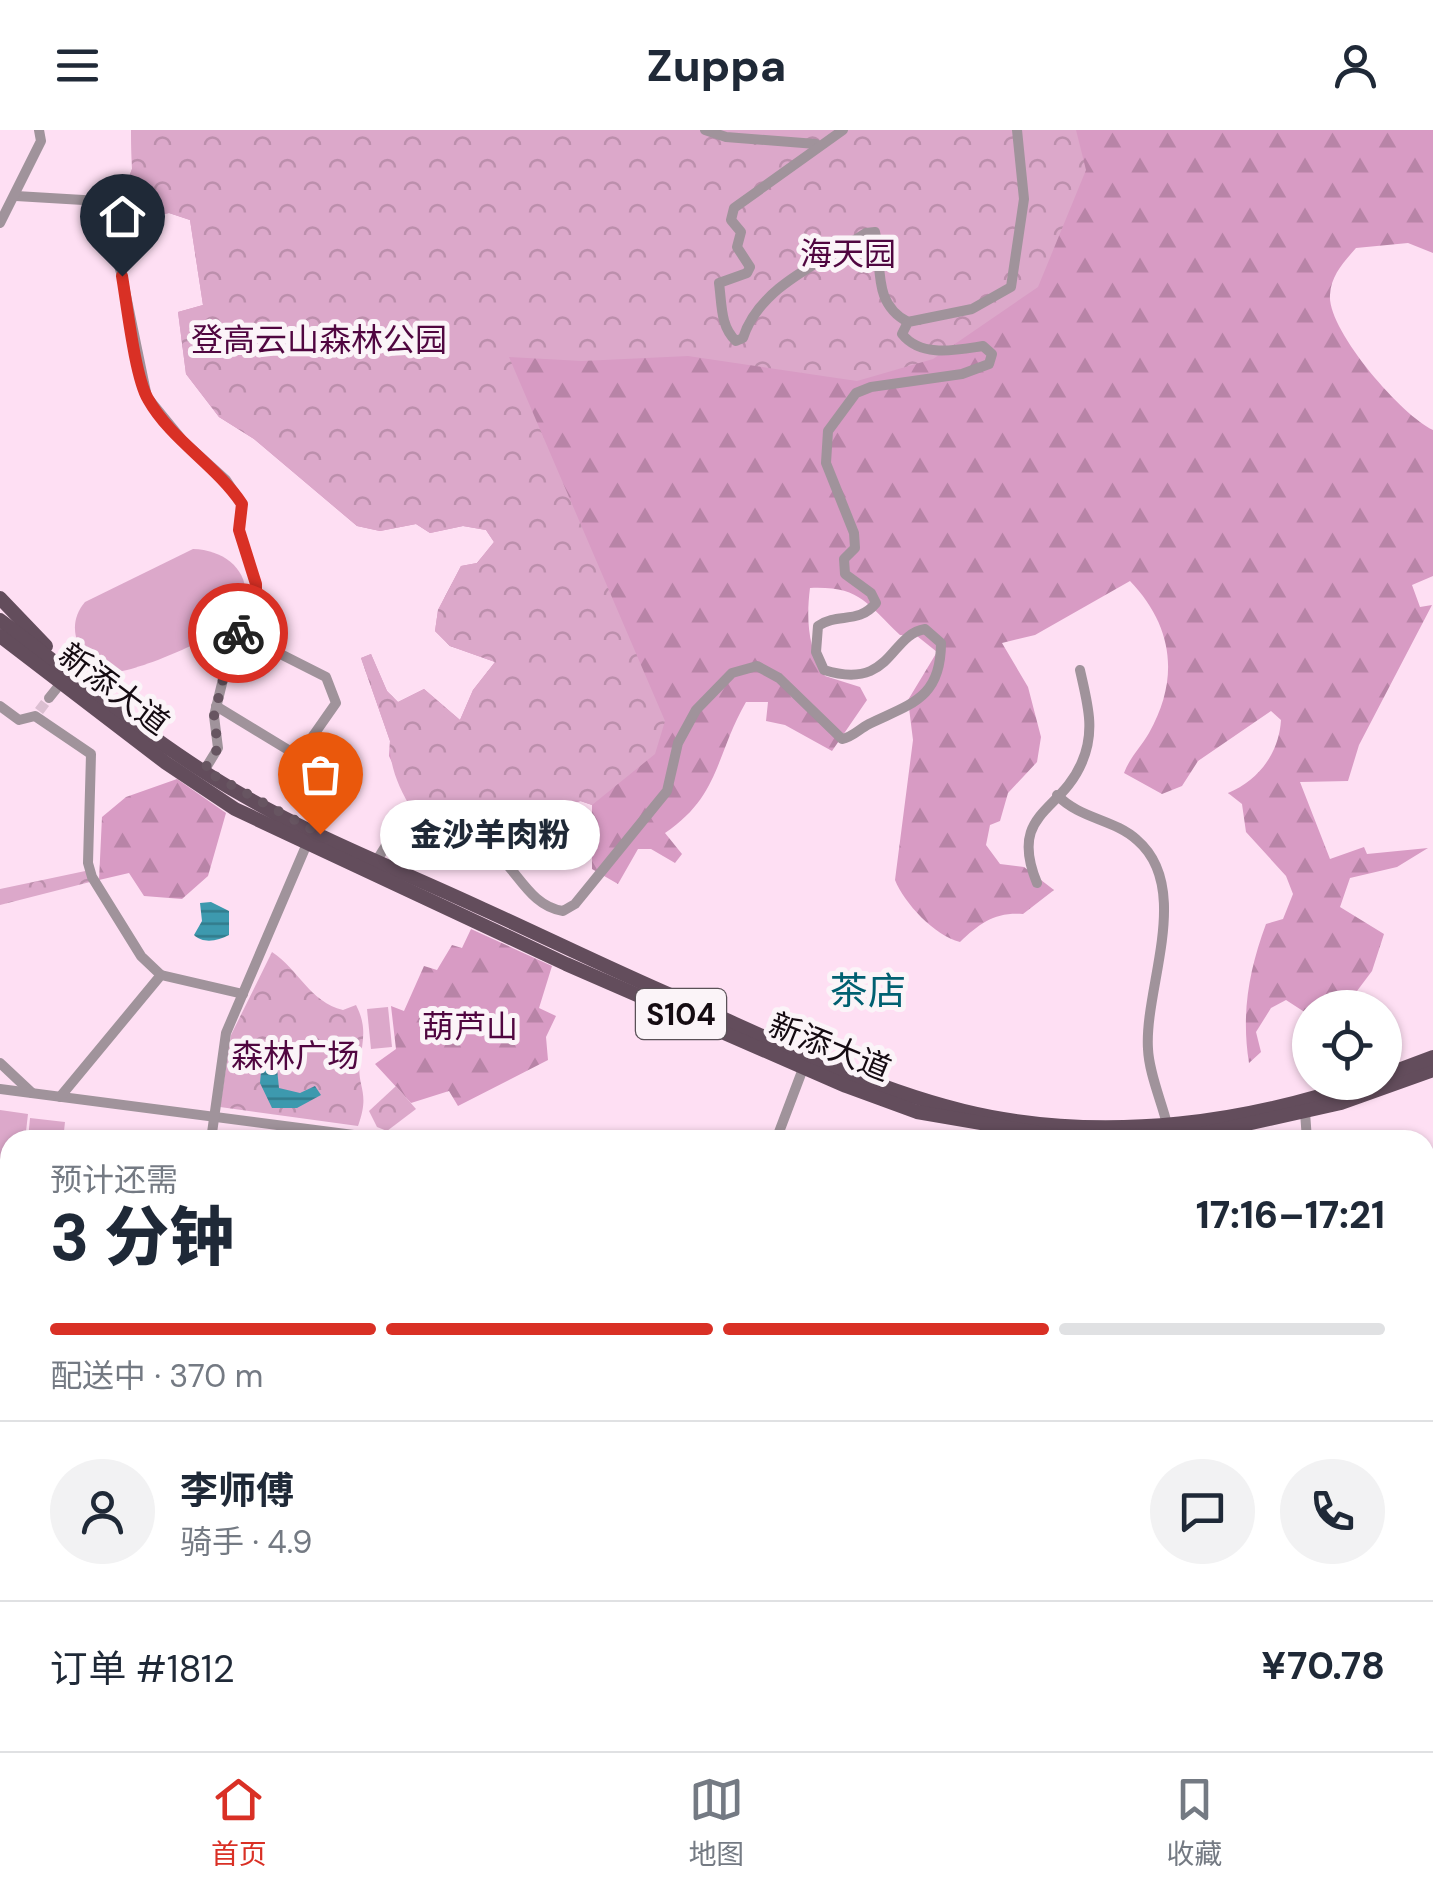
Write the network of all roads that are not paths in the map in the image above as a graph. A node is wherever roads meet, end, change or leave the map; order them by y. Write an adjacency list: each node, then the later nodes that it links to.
1 (39, 130): 6 (street)
2 (705, 130): 5 (street)
3 (843, 130): 5 (street)
4 (1016, 130): 8 (street)
5 (817, 144): 8 (street)
6 (16, 196): 7 (street); 11 (street)
7 (0, 223)
8 (908, 322): 21 (street)
9 (0, 598): 14 (main road)
10 (0, 620): 14 (main road, 新添大道 / S104)
11 (238, 632): 17 (street); 17 (street)
12 (0, 639): 14 (main road, 新添大道 / S104)
13 (1080, 670): 19 (street)
14 (67, 680): 15 (street); 18 (main road, 新添大道 / S104); 20 (main road, 新添大道 / S104)
15 (49, 698)
16 (0, 706): 23 (street)
17 (216, 706): 18 (street)
18 (204, 770): 20 (main road, 新添大道 / S104)
19 (1057, 796): 22 (street); 36 (street)
20 (310, 837): 21 (main road, 新添大道 / S104); 24 (street); 27 (main road, 新添大道 / S104)
21 (376, 860): 41 (main road, 新添大道 / S104)
22 (1037, 884)
23 (161, 975): 24 (street); 32 (street)
24 (243, 994): 35 (street)
25 (1433, 1057): 28 (main road)
26 (0, 1063): 31 (street)
27 (804, 1066): 39 (street); 40 (main road, 新添大道 / S104)
28 (1402, 1069)
29 (1433, 1070): 34 (main road, 新添大道 / S104)
30 (0, 1089): 31 (street)
31 (33, 1093): 32 (street)
32 (60, 1097): 35 (street)
33 (1303, 1100): 36 (main road, 新添大道 / S104)
34 (1305, 1112): 43 (main road, 新添大道 / S104); 44 (street)
35 (214, 1117): 37 (street); 38 (street)
36 (1167, 1124): 42 (main road, 新添大道 / S104)
37 (212, 1130)
38 (303, 1130)
39 (780, 1130)
40 (1035, 1130)
41 (1044, 1130)
42 (1103, 1130)
43 (1221, 1130)
44 (1306, 1130)

